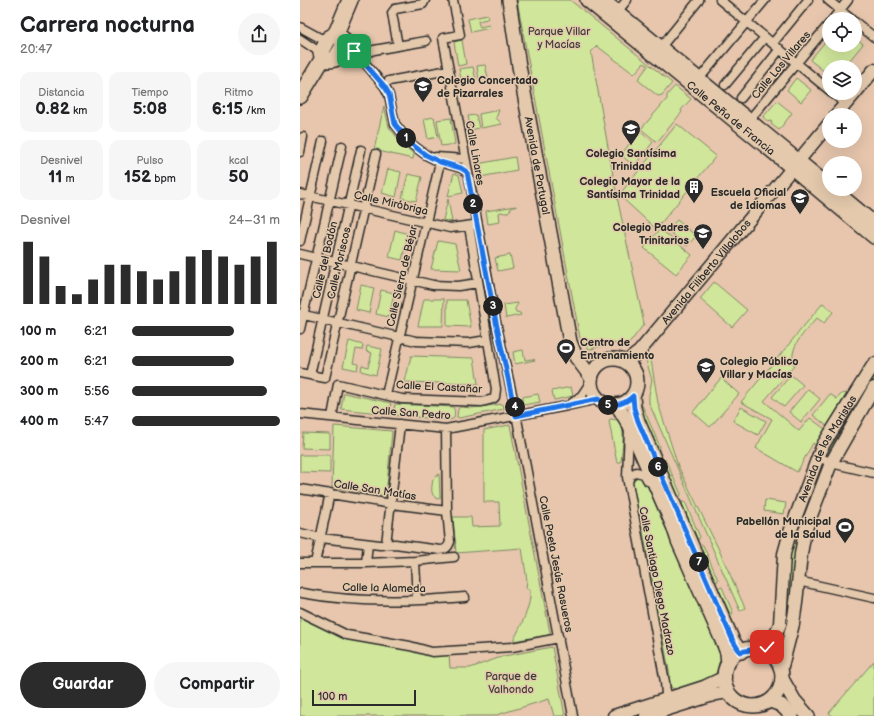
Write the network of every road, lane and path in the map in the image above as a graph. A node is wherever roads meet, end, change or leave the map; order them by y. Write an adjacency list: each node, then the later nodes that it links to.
1 (350, 0): 25 (highway)
2 (425, 0): 14 (street)
3 (453, 0): 34 (street, Calle Linares)
4 (508, 0): 83 (main road, Avenida de Portugal)
5 (587, 0): 58 (main road, Calle Peña de Francia)
6 (603, 0): 16 (main road, Calle Peña de Francia)
7 (627, 0): 16 (street)
8 (699, 0): 29 (street)
9 (720, 0): 18 (street)
10 (765, 0): 18 (street)
11 (808, 0): 27 (street)
12 (828, 0): 15 (street)
13 (848, 0): 15 (street)
14 (410, 4): 28 (street)
15 (840, 10): 17 (street)
16 (617, 12): 29 (main road, Calle Peña de Francia)
17 (842, 12)
18 (747, 22): 22 (street); 36 (street)
19 (300, 27): 25 (street)
20 (862, 28): 23 (street)
21 (822, 33): 33 (street, Calle Los Villares)
22 (765, 37): 27 (street); 39 (street)
23 (874, 38)
24 (300, 39): 31 (street)
25 (340, 39): 31 (highway); 32 (street)
26 (426, 41): 28 (street)
27 (773, 43): 30 (street)
28 (398, 46): 32 (street)
29 (661, 47): 36 (main road, Calle Peña de Francia)
30 (780, 49): 33 (street); 42 (street)
31 (322, 55): 41 (highway)
32 (359, 56): 55 (street)
33 (797, 63): 38 (street); 47 (street, Calle Los Villares)
34 (449, 70): 37 (street); 56 (street, Calle Linares)
35 (874, 70): 40 (main road)
36 (699, 79): 47 (main road, Calle Peña de Francia)
37 (389, 82)
38 (822, 84)
39 (725, 85)
40 (862, 85)
41 (300, 96)
42 (740, 98)
43 (841, 100): 45 (street)
44 (849, 100): 45 (main road)
45 (846, 104): 46 (main road)
46 (842, 108)
47 (750, 120): 58 (main road, Calle Peña de Francia)
48 (822, 132): 58 (main road, Avenida Filiberto Villalobos)
49 (303, 137): 53 (street)
50 (323, 141): 62 (street)
51 (342, 146): 64 (street)
52 (361, 150): 65 (street, Calle del Bodón)
53 (300, 152)
54 (376, 154): 66 (street, Calle Moriscos)
55 (426, 155): 56 (street); 57 (street)
56 (465, 160): 59 (street, Calle Linares)
57 (440, 162): 59 (street); 67 (street, Calle Sierra de Béjar)
58 (795, 164): 60 (main road, Calle Peña de Francia); 71 (main road, Calle Peña de Francia); 87 (main road, Avenida Filiberto Villalobos)
59 (467, 172): 69 (street, Calle Linares)
60 (822, 181)
61 (300, 194): 62 (street, Calle Miróbriga)
62 (310, 196): 64 (street, Calle Miróbriga); 72 (street)
63 (841, 196): 68 (main road)
64 (329, 200): 65 (street, Calle Miróbriga); 74 (street)
65 (348, 205): 66 (street, Calle Miróbriga); 75 (street, Calle del Bodón)
66 (363, 208): 67 (street, Calle Miróbriga); 76 (street, Calle Moriscos)
67 (426, 223): 70 (street, Calle Miróbriga); 77 (street, Calle Sierra de Béjar)
68 (874, 223)
69 (477, 224): 70 (street, Calle Miróbriga); 99 (street, Calle Linares)
70 (469, 226): 78 (street)
71 (874, 237)
72 (300, 241)
73 (300, 254): 74 (street)
74 (316, 257): 75 (street); 79 (street)
75 (336, 262): 76 (street); 80 (street, Calle del Bodón)
76 (350, 266): 77 (street); 81 (street, Calle Moriscos)
77 (413, 280): 78 (street); 84 (street, Calle Sierra de Béjar)
78 (478, 283): 85 (street)
79 (302, 315): 80 (street); 82 (street)
80 (322, 320): 81 (street); 90 (street, Calle del Bodón)
81 (337, 323): 84 (street); 90 (street, Calle Moriscos)
82 (300, 329)
83 (568, 330): 86 (main road, Avenida de Portugal); 91 (main road, Avenida de Portugal)
84 (399, 337): 85 (street); 93 (street, Calle Sierra de Béjar)
85 (487, 340): 93 (street, Calle El Castañar)
86 (602, 362): 87 (main road); 91 (main road)
87 (626, 362): 94 (main road)
88 (874, 364): 104 (main road, Avenida de los Maristas)
89 (300, 373): 90 (street)
90 (310, 375)
91 (591, 380): 95 (main road); 97 (street, Calle San Pedro)
92 (874, 388): 105 (main road, Avenida de los Maristas)
93 (386, 395): 100 (street, Calle El Castañar)
94 (633, 396): 96 (main road); 131 (main road)
95 (598, 399): 96 (main road); 97 (street, Calle San Pedro)
96 (617, 405): 102 (main road)
97 (568, 406): 99 (street, Calle San Pedro)
98 (300, 414): 100 (street, Calle San Pedro)
99 (516, 416): 103 (street, Calle San Pedro); 129 (street, Calle Poeta Jesús Rasueros)
100 (332, 418): 101 (street, Calle San Pedro)
101 (400, 424): 103 (street, Calle San Pedro); 110 (street)
102 (629, 425): 107 (street, Calle Santiago Diego Madrazo); 114 (main road)
103 (446, 429): 111 (street)
104 (818, 457): 105 (street); 130 (main road, Avenida de los Maristas)
105 (831, 463): 106 (street); 123 (main road, Avenida de los Maristas)
106 (874, 473)
107 (628, 483): 114 (street, Calle Santiago Diego Madrazo); 135 (street, Calle Santiago Diego Madrazo)
108 (300, 489): 109 (street, Calle San Matías)
109 (330, 494): 110 (street, Calle San Matías); 113 (street)
110 (392, 504): 111 (street, Calle San Matías); 116 (street)
111 (447, 511): 117 (street)
112 (300, 533): 113 (street)
113 (321, 538): 115 (street); 121 (street)
114 (678, 541): 132 (main road)
115 (368, 544): 116 (street); 122 (street)
116 (386, 544): 117 (street)
117 (422, 548): 119 (street)
118 (454, 557): 119 (street)
119 (418, 560): 122 (street); 127 (street)
120 (300, 563): 121 (street)
121 (315, 563): 122 (street)
122 (366, 563)
123 (798, 582): 126 (street); 133 (main road, Avenida de los Maristas)
124 (302, 593): 127 (street, Calle la Alameda)
125 (465, 597): 127 (street, Calle la Alameda)
126 (874, 598)
127 (417, 600)
128 (300, 612): 129 (street)
129 (559, 638): 140 (street, Calle Poeta Jesús Rasueros)
130 (762, 650): 131 (main road); 133 (main road)
131 (740, 652): 132 (main road)
132 (728, 664): 134 (main road)
133 (781, 674): 139 (main road); 144 (main road)
134 (725, 677): 136 (main road); 137 (main road)
135 (665, 682): 136 (street); 138 (street, Calle Santiago Diego Madrazo)
136 (704, 687): 138 (main road)
137 (728, 692): 139 (main road); 142 (main road)
138 (664, 700): 141 (main road)
139 (770, 701): 143 (main road)
140 (573, 716)
141 (614, 716)
142 (646, 716)
143 (792, 716)
144 (808, 716)

